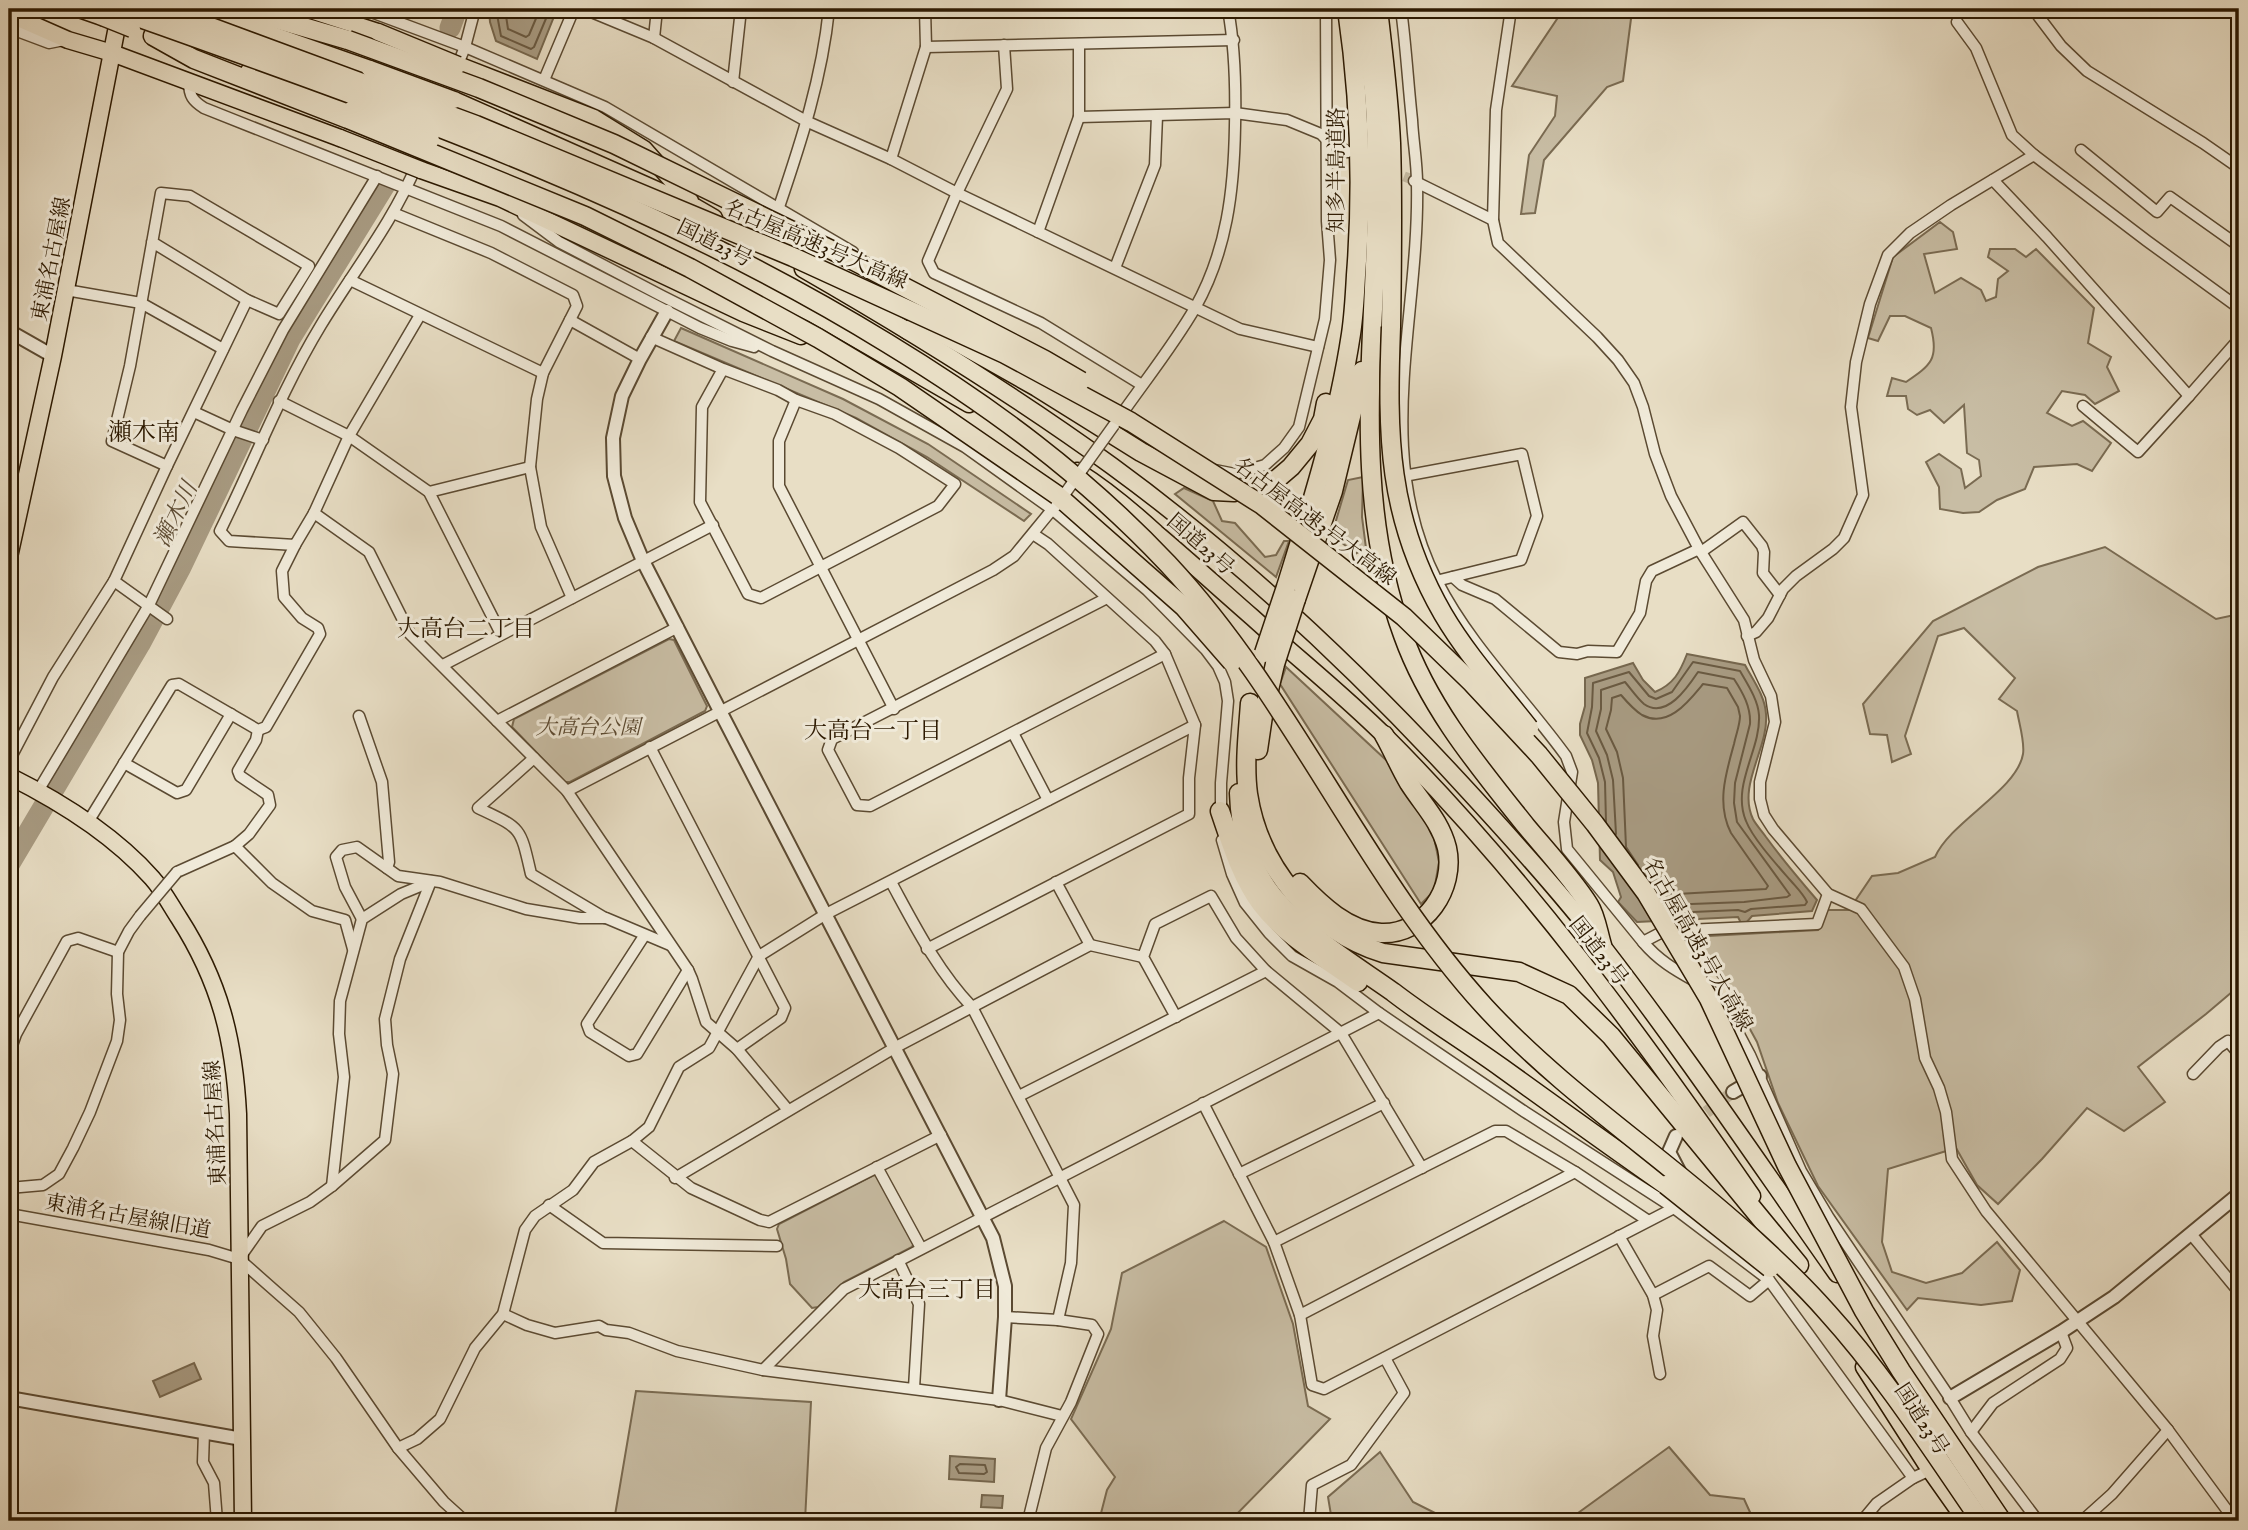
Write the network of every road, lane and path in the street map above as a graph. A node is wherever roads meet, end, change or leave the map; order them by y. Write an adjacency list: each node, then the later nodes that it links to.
1 (79, 9): 24 (main road)
2 (120, 9): 34 (main road, 東浦名古屋線)
3 (162, 9): 101 (highway, 名古屋高速3号大高線, bridge)
4 (198, 9): 55 (main road, 国道23号, bridge)
5 (242, 9): 101 (highway, bridge)
6 (307, 9): 55 (main road, bridge)
7 (363, 9): 32 (street)
8 (475, 9): 32 (street)
9 (574, 9): 35 (street)
10 (584, 9): 28 (street)
11 (657, 9): 28 (street)
12 (740, 9): 37 (street)
13 (830, 9): 42 (street)
14 (925, 9): 33 (street)
15 (1228, 9): 29 (street)
16 (1326, 9): 43 (street)
17 (1347, 9): 76 (highway, 知多半島道路)
18 (1363, 9): 66 (highway, 知多半島道路)
19 (1378, 9): 58 (highway)
20 (1389, 9): 58 (highway)
21 (1401, 9): 51 (street)
22 (1511, 9): 59 (street)
23 (2033, 9): 48 (street)
24 (108, 13): 27 (main road, bridge); 138 (highway, 名古屋高速3号大高線, bridge)
25 (1957, 22): 46 (street)
26 (9, 27): 34 (main road)
27 (153, 36): 39 (highway)
28 (653, 38): 37 (street)
29 (1234, 40): 30 (street); 38 (street)
30 (1079, 44): 31 (street); 41 (street)
31 (1004, 45): 33 (street); 53 (street)
32 (465, 47): 35 (street); 52 (street)
33 (926, 47): 47 (street)
34 (112, 53): 36 (main road); 65 (main road, 東浦名古屋線)
35 (544, 80): 56 (street)
36 (189, 82): 49 (street); 54 (main road, bridge)
37 (733, 82): 42 (street)
38 (1236, 113): 40 (street); 43 (street); 69 (street)
39 (350, 114): 93 (main road, 国道23号, bridge); 138 (highway, bridge)
40 (1157, 116): 41 (street); 63 (street)
41 (1079, 117): 60 (street)
42 (808, 122): 47 (street); 56 (street)
43 (1327, 140): 45 (street); 79 (street)
44 (2081, 150): 62 (street)
45 (1348, 152)
46 (2034, 155): 50 (street); 70 (street)
47 (891, 159): 53 (street)
48 (2239, 169)
49 (377, 176): 52 (street); 94 (street)
50 (1993, 180): 87 (street); 115 (street)
51 (1414, 181): 59 (street); 99 (street)
52 (407, 188): 57 (street); 71 (street)
53 (957, 193): 60 (street); 86 (street)
54 (500, 198): 81 (street); 93 (main road)
55 (695, 206): 74 (main road, 国道23号)
56 (779, 207): 92 (street)
57 (393, 213): 64 (street); 73 (street)
58 (1392, 217): 149 (highway, bridge)
59 (1493, 220): 107 (street)
60 (1038, 232): 63 (street)
61 (152, 242): 67 (street); 67 (street); 68 (street)
62 (2239, 246)
63 (1115, 268): 69 (street)
64 (350, 279): 72 (street); 89 (street)
65 (66, 290): 68 (street); 82 (main road, 東浦名古屋線)
66 (1373, 298): 114 (highway); 162 (highway)
67 (247, 300): 80 (street)
68 (141, 303): 80 (street); 97 (street)
69 (1195, 307): 79 (street); 86 (street)
70 (2239, 308)
71 (667, 311): 77 (street); 81 (street)
72 (420, 315): 85 (street); 95 (street)
73 (570, 320): 83 (street); 85 (street)
74 (908, 330): 76 (highway); 162 (main road, 国道23号)
75 (9, 331): 82 (street)
76 (1352, 332): 114 (highway)
77 (651, 337): 83 (street); 84 (street)
78 (2239, 339): 87 (street)
79 (1318, 347): 92 (street)
80 (223, 349): 91 (street)
81 (772, 351): 102 (street)
82 (53, 356): 108 (main road, 東浦名古屋線)
83 (640, 359): 109 (street)
84 (723, 369): 88 (street); 104 (street)
85 (543, 373): 98 (street)
86 (1142, 385): 92 (street)
87 (2189, 396): 90 (street)
88 (796, 400): 110 (street); 110 (street)
89 (279, 401): 95 (street); 96 (street)
90 (2083, 406)
91 (194, 412): 94 (street); 97 (street)
92 (1116, 422): 102 (street, bridge)
93 (1005, 426): 136 (main road, 国道23号)
94 (235, 430): 96 (street); 118 (street)
95 (349, 436): 100 (street); 103 (street)
96 (259, 439): 106 (street)
97 (167, 466): 112 (street)
98 (530, 467): 100 (street); 116 (street)
99 (1404, 476): 111 (street); 113 (street)
100 (429, 492): 121 (street)
101 (1262, 505): 149 (highway, 名古屋高速3号大高線, bridge)
102 (1054, 508): 105 (street); 146 (street)
103 (314, 513): 106 (street); 126 (street)
104 (713, 526): 109 (street); 110 (street)
105 (1033, 534): 117 (street); 123 (street)
106 (295, 545): 134 (street)
107 (1700, 550): 111 (street); 115 (street); 122 (street)
108 (9, 557)
109 (643, 561): 116 (street); 120 (street)
110 (822, 567): 123 (street)
111 (1453, 577): 113 (street)
112 (114, 581): 118 (street); 140 (street)
113 (1436, 581): 159 (street)
114 (1291, 593): 125 (highway, bridge)
115 (1780, 596): 122 (street)
116 (572, 598): 121 (street)
117 (1107, 598): 124 (street); 128 (street)
118 (151, 607): 119 (street); 144 (street)
119 (165, 617)
120 (678, 628): 129 (street); 132 (street)
121 (501, 634): 126 (street)
122 (1747, 636): 154 (street)
123 (858, 640): 128 (street); 129 (street)
124 (1165, 654): 133 (street); 135 (street)
125 (1269, 659): 127 (highway); 136 (highway)
126 (443, 666): 132 (street)
127 (1250, 703): 173 (highway); 211 (highway)
128 (894, 709): 135 (street)
129 (720, 711): 137 (street); 155 (street)
130 (231, 714): 134 (street); 141 (street); 141 (street)
131 (359, 716): 150 (street)
132 (497, 721): 139 (street)
133 (1195, 725): 145 (street); 153 (street)
134 (258, 730): 148 (street)
135 (1013, 733): 145 (street)
136 (1384, 736): 211 (main road, 国道23号)
137 (650, 747): 143 (street); 166 (street)
138 (1306, 751): 213 (highway, 名古屋高速3号大高線, bridge)
139 (534, 758): 143 (street); 157 (street)
140 (9, 761)
141 (124, 763): 147 (street)
142 (9, 776): 144 (main road, 東浦名古屋線)
143 (567, 791): 160 (street)
144 (39, 792): 147 (main road, 東浦名古屋線)
145 (1048, 800): 152 (street)
146 (1220, 811): 171 (street); 173 (highway)
147 (88, 822): 209 (main road, 東浦名古屋線)
148 (235, 846): 163 (street); 165 (street, bridge)
149 (1627, 866): 245 (highway, 名古屋高速3号大高線, bridge)
150 (387, 868): 151 (street); 156 (street)
151 (431, 881): 156 (street); 157 (street); 196 (street)
152 (891, 882): 155 (street); 164 (street)
153 (1056, 883): 161 (street); 164 (street)
154 (1828, 894): 159 (street); 220 (street)
155 (826, 914): 166 (street); 176 (street)
156 (362, 919): 163 (street)
157 (606, 919): 158 (street)
158 (644, 936): 160 (street); 168 (street)
159 (1643, 942): 181 (street)
160 (671, 945): 168 (street)
161 (1090, 945): 167 (street); 170 (street)
162 (1602, 945): 246 (main road, 国道23号)
163 (353, 949): 196 (street)
164 (928, 949): 170 (street)
165 (118, 952): 178 (street); 197 (street)
166 (759, 957): 175 (street); 177 (street)
167 (1143, 957): 169 (street); 172 (street)
168 (688, 971): 175 (street)
169 (1266, 971): 172 (street); 174 (street)
170 (972, 1007): 176 (street); 183 (street)
171 (1379, 1013): 174 (street); 200 (street)
172 (1176, 1017): 183 (street)
173 (1425, 1022): 213 (highway, bridge)
174 (1341, 1033): 184 (street); 185 (street)
175 (717, 1034): 177 (street); 189 (street)
176 (896, 1047): 186 (street); 187 (street)
177 (737, 1049): 186 (street)
178 (9, 1054)
179 (2239, 1054): 180 (street)
180 (2193, 1074)
181 (1760, 1076): 182 (street); 227 (street)
182 (1733, 1091)
183 (1019, 1096): 194 (street)
184 (1203, 1102): 193 (street); 194 (street)
185 (1384, 1103): 191 (street); 193 (street)
186 (788, 1110): 195 (street)
187 (940, 1135): 190 (street); 202 (street)
188 (1676, 1136): 200 (street)
189 (632, 1142): 195 (street); 199 (street)
190 (877, 1167): 195 (street); 208 (street)
191 (1422, 1168): 192 (street); 206 (street)
192 (1575, 1172): 203 (street); 217 (street)
193 (1240, 1174): 206 (street)
194 (1059, 1176): 202 (street); 219 (street)
195 (675, 1178)
196 (332, 1186): 209 (street)
197 (9, 1188)
198 (2239, 1194): 204 (street)
199 (549, 1205): 207 (street); 216 (street)
200 (1674, 1208): 203 (street); 212 (street)
201 (9, 1214): 209 (street, 東浦名古屋線旧道)
202 (981, 1216): 208 (street); 218 (street)
203 (1647, 1220): 205 (street)
204 (2191, 1234): 214 (street); 220 (street)
205 (1619, 1236): 215 (street); 222 (street)
206 (1274, 1242): 217 (street)
207 (777, 1246)
208 (920, 1248): 210 (street)
209 (239, 1259): 233 (main road, 東浦名古屋線); 234 (street)
210 (898, 1260): 223 (street); 225 (street)
211 (1799, 1265): 235 (main road, 国道23号)
212 (1769, 1280): 215 (street); 236 (street)
213 (1804, 1287): 244 (highway, 名古屋高速3号大高線, bridge)
214 (2239, 1292)
215 (1653, 1295): 224 (street)
216 (503, 1314): 223 (street); 234 (street)
217 (1300, 1315): 222 (street)
218 (1005, 1317): 219 (street); 228 (street)
219 (1058, 1320): 229 (street)
220 (2076, 1320): 221 (street); 230 (street)
221 (2061, 1332): 227 (street); 232 (street)
222 (1385, 1358): 241 (street)
223 (763, 1370): 225 (street)
224 (1660, 1374)
225 (914, 1388): 228 (street)
226 (9, 1398): 231 (street)
227 (1950, 1398): 232 (street)
228 (999, 1400): 229 (street)
229 (1062, 1416): 240 (street)
230 (2168, 1430): 248 (street); 249 (street)
231 (204, 1432): 233 (street); 237 (street)
232 (1971, 1432): 247 (street)
233 (242, 1439): 238 (main road, 東浦名古屋線)
234 (398, 1448): 239 (street)
235 (1930, 1471): 236 (street); 243 (main road, 国道23号)
236 (1913, 1478): 242 (street)
237 (217, 1521)
238 (243, 1521)
239 (465, 1521)
240 (1028, 1521)
241 (1309, 1521)
242 (1862, 1521)
243 (1966, 1521)
244 (1981, 1521)
245 (2002, 1521)
246 (2008, 1521)
247 (2038, 1521)
248 (2082, 1521)
249 (2235, 1521)

